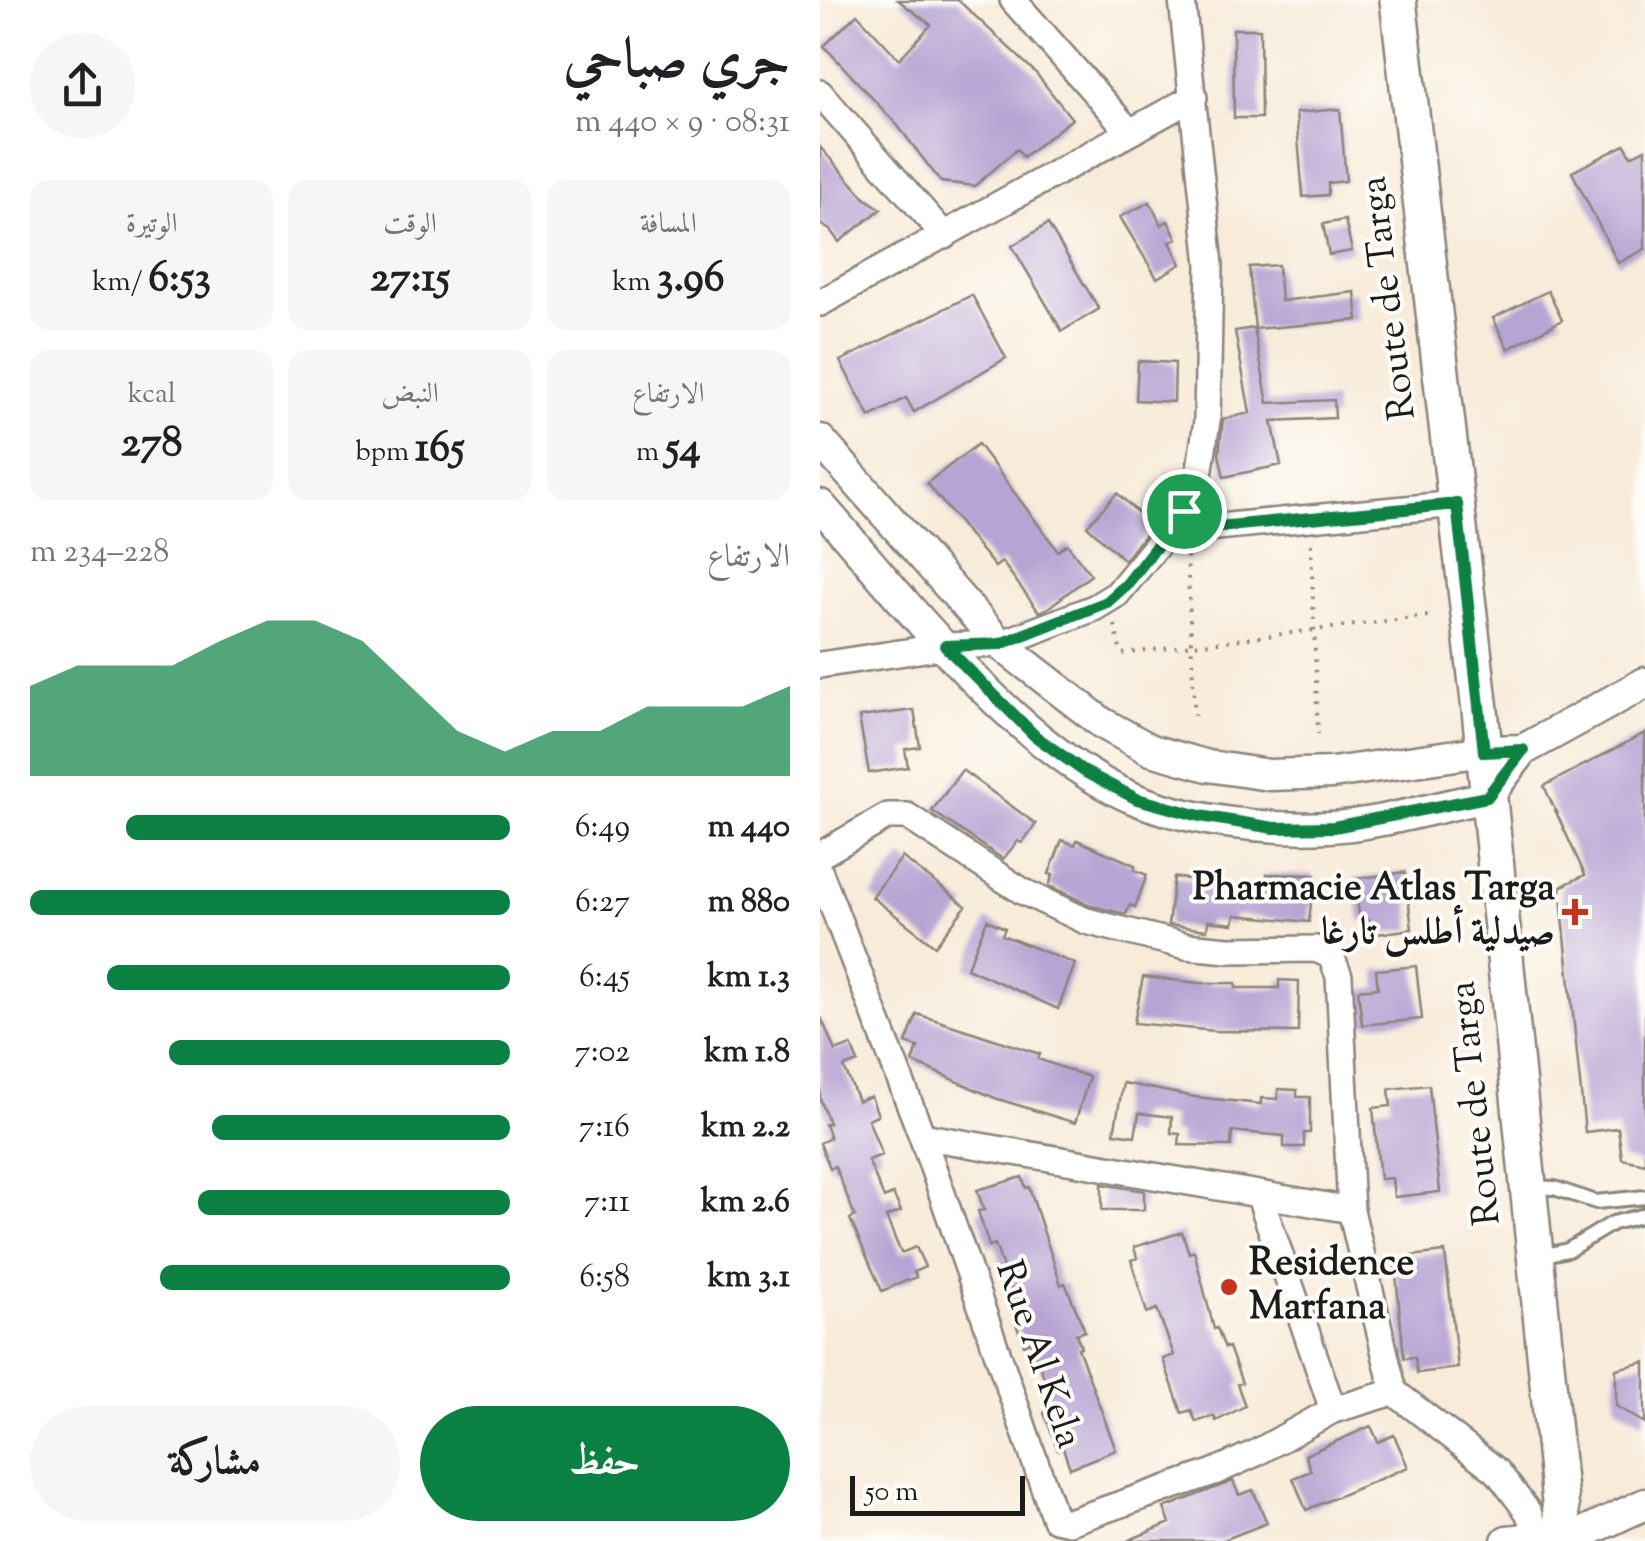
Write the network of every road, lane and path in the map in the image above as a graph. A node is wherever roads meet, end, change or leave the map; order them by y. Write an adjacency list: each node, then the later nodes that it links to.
1 (1013, 0): 6 (street)
2 (1182, 0): 5 (street)
3 (1398, 0): 10 (main road, Route de Targa)
4 (820, 94): 7 (street)
5 (1194, 97): 6 (street); 14 (street)
6 (1129, 131): 7 (street)
7 (946, 236): 8 (street)
8 (820, 303)
9 (820, 440): 17 (street)
10 (1457, 504): 12 (street); 25 (main road, Route de Targa)
11 (820, 505): 19 (street)
12 (1186, 530): 18 (path)
13 (1310, 544): 16 (path)
14 (1107, 602): 17 (street); 18 (path)
15 (1428, 616): 16 (path)
16 (1314, 630): 18 (path); 23 (path)
17 (1000, 644): 19 (street); 25 (street)
18 (1193, 645): 22 (path)
19 (945, 646): 20 (street); 26 (street)
20 (820, 664)
21 (1645, 683): 24 (street)
22 (1195, 720)
23 (1318, 734)
24 (1523, 750): 25 (street); 26 (street)
25 (1484, 752): 26 (main road, Route de Targa)
26 (1487, 797): 30 (main road, Route de Targa)
27 (820, 855): 34 (street)
28 (820, 873): 29 (street, Rue Al Kela)
29 (922, 1136): 31 (street); 39 (street, Rue Al Kela)
30 (1528, 1188): 33 (lane); 37 (main road, Route de Targa)
31 (1259, 1194): 34 (street); 39 (street)
32 (1645, 1197): 33 (lane)
33 (1616, 1201): 36 (lane)
34 (1351, 1210): 38 (street)
35 (1645, 1216): 36 (lane)
36 (1619, 1220): 37 (lane)
37 (1537, 1256): 41 (main road, Route de Targa)
38 (1394, 1392): 39 (street, Rue Al Kela); 41 (street)
39 (1333, 1410)
40 (1645, 1504): 41 (street)
41 (1555, 1538): 42 (street)
42 (1507, 1541)

